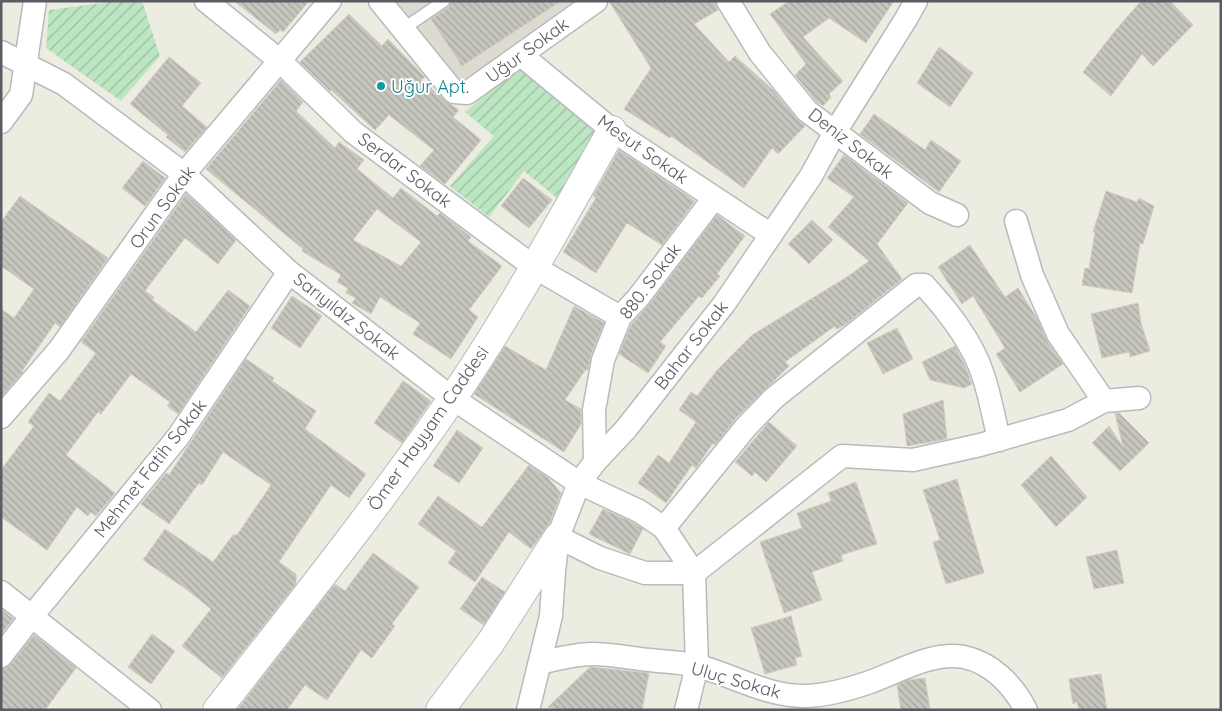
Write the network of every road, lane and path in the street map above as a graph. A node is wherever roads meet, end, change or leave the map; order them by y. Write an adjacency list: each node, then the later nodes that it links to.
1 (35, 1): 13 (street)
2 (206, 1): 12 (street, Serdar Sokak)
3 (330, 1): 12 (street, Orun Sokak)
4 (380, 1): 9 (street, Uğur Sokak)
5 (444, 1): 9 (lane)
6 (596, 1): 11 (street, Uğur Sokak)
7 (728, 1): 16 (street, Deniz Sokak)
8 (916, 1): 16 (street, Bahar Sokak)
9 (403, 29): 11 (street, Uğur Sokak)
10 (1, 52): 13 (street, Sarıyıldız Sokak)
11 (521, 55): 15 (street, Mesut Sokak)
12 (279, 60): 17 (street, Orun Sokak); 22 (street, Serdar Sokak)
13 (26, 64): 14 (street); 17 (street, Sarıyıldız Sokak)
14 (1, 122)
15 (612, 130): 18 (street, Mesut Sokak); 22 (street, Ömer Hayyam Caddesi)
16 (834, 132): 19 (street, Deniz Sokak); 21 (street, Bahar Sokak)
17 (184, 174): 23 (street, Sarıyıldız Sokak); 28 (street, Orun Sokak)
18 (714, 198): 21 (street, Mesut Sokak); 24 (street, 880. Sokak)
19 (957, 214)
20 (1016, 221): 27 (street)
21 (771, 234): 30 (street, Bahar Sokak)
22 (534, 266): 24 (street, Serdar Sokak); 25 (street, Ömer Hayyam Caddesi)
23 (289, 272): 25 (street, Sarıyıldız Sokak); 36 (street, Mehmet Fatih Sokak)
24 (620, 316): 30 (street, 880. Sokak)
25 (452, 398): 31 (street, Sarıyıldız Sokak); 43 (street, Ömer Hayyam Caddesi)
26 (1139, 398): 27 (street)
27 (1104, 401): 29 (street)
28 (1, 417)
29 (999, 440): 32 (street); 34 (street)
30 (594, 462): 31 (street, Bahar Sokak)
31 (579, 483): 32 (street, Sarıyıldız Sokak); 33 (street, Bahar Sokak)
32 (664, 528): 34 (street, Sarıyıldız Sokak)
33 (558, 537): 34 (street); 38 (street, Bahar Sokak); 44 (street)
34 (694, 573): 39 (street)
35 (1, 592): 36 (street)
36 (32, 616): 37 (street, Mehmet Fatih Sokak); 42 (street)
37 (1, 656)
38 (540, 663): 39 (street, Uluç Sokak); 45 (street, Bahar Sokak)
39 (697, 666): 40 (street); 41 (street, Uluç Sokak)
40 (692, 703)
41 (799, 703): 46 (street, Uluç Sokak)
42 (150, 710)
43 (217, 710)
44 (440, 710)
45 (528, 710)
46 (1026, 710)

